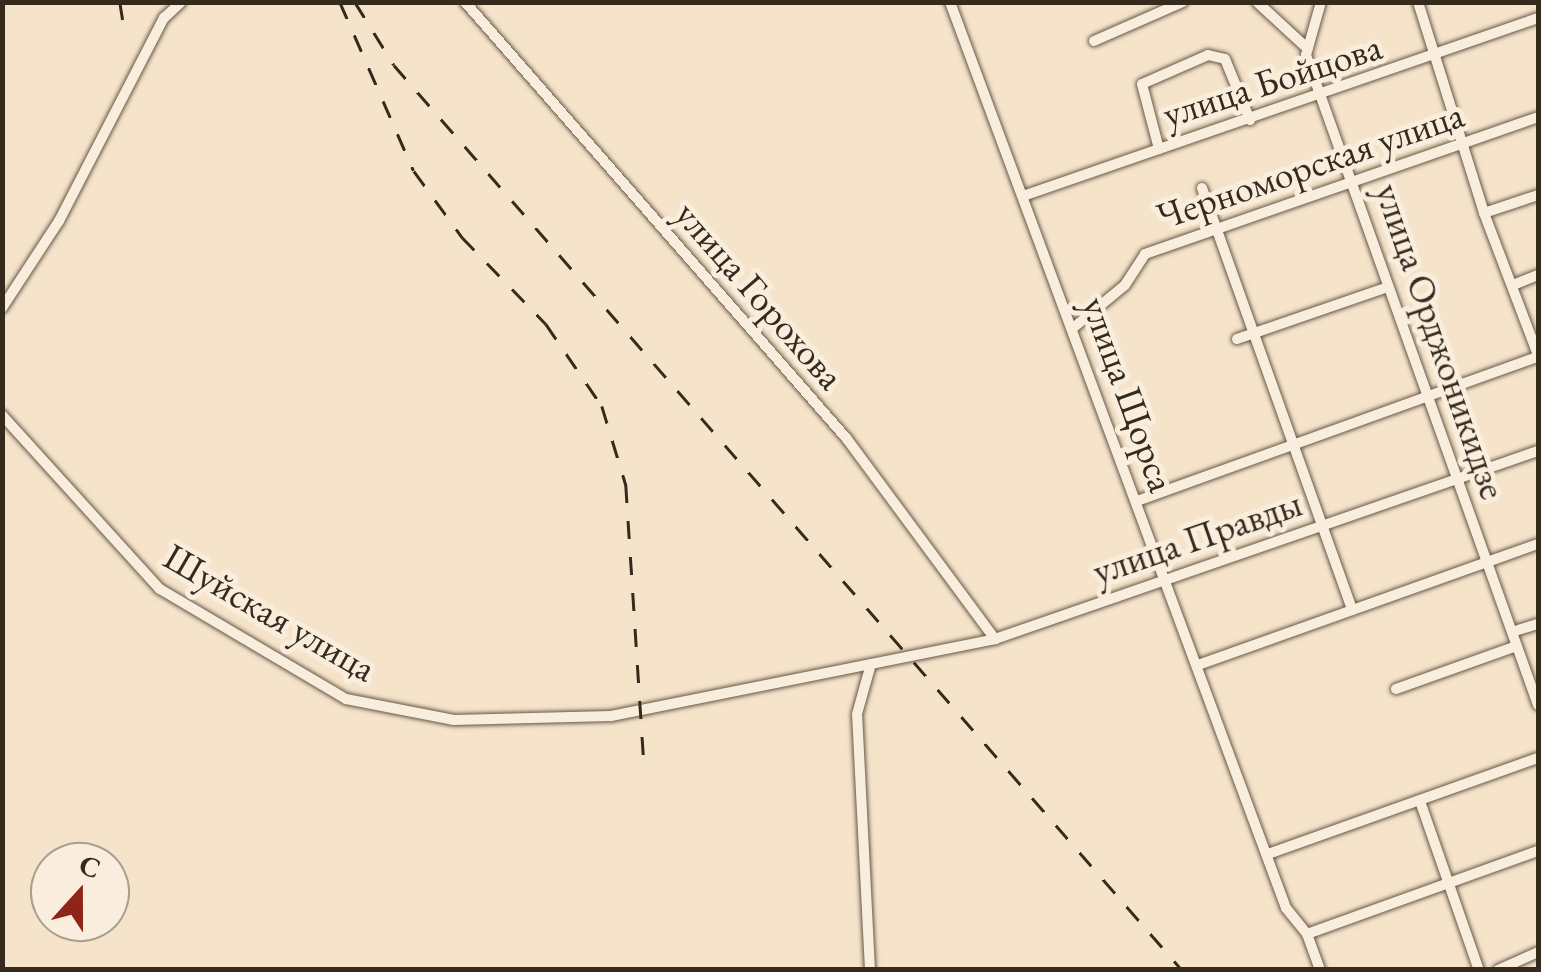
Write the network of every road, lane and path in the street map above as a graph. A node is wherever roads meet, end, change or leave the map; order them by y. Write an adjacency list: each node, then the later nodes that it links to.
1 (181, 2): 26 (street)
2 (465, 2): 44 (street, улица Горохова)
3 (950, 2): 20 (street, улица Щорса)
4 (1183, 2): 9 (street)
5 (1257, 2): 10 (street, улица Орджоникидзе)
6 (1321, 2): 10 (street)
7 (1418, 2): 11 (street)
8 (1538, 18): 11 (street, улица Бойцова)
9 (1094, 41)
10 (1307, 52): 12 (street, улица Орджоникидзе)
11 (1434, 58): 12 (street, улица Бойцова); 15 (street)
12 (1322, 98): 14 (street, улица Бойцова); 17 (street, улица Орджоникидзе)
13 (1538, 117): 15 (street, Черноморская улица)
14 (1250, 120): 16 (street, улица Бойцова); 16 (street)
15 (1462, 143): 17 (street, Черноморская улица); 21 (street)
16 (1159, 149): 20 (street, улица Бойцова)
17 (1354, 182): 22 (street, Черноморская улица); 31 (street, улица Орджоникидзе)
18 (1202, 188): 22 (street)
19 (1538, 195): 21 (street)
20 (1024, 196): 27 (street, улица Щорса)
21 (1484, 214): 24 (street)
22 (1218, 231): 27 (street, Черноморская улица); 28 (street)
23 (1538, 275): 24 (street)
24 (1513, 284): 30 (street)
25 (1385, 288): 28 (street)
26 (2, 308)
27 (1073, 328): 36 (street, улица Щорса)
28 (1254, 333): 29 (street); 33 (street)
29 (1237, 339)
30 (1538, 356): 31 (street)
31 (1428, 396): 33 (street); 35 (street, улица Орджоникидзе)
32 (2, 415): 46 (street, Шуйская улица)
33 (1294, 446): 36 (street); 37 (street)
34 (1538, 451): 35 (street, улица Правды)
35 (1458, 480): 37 (street, улица Правды); 39 (street, улица Орджоникидзе)
36 (1137, 501): 40 (street, улица Щорса)
37 (1322, 526): 40 (street, улица Правды); 41 (street)
38 (1538, 544): 39 (street)
39 (1487, 562): 41 (street); 45 (street, улица Орджоникидзе)
40 (1166, 580): 44 (street, улица Правды); 47 (street, улица Щорса)
41 (1352, 610): 47 (street)
42 (1538, 624): 43 (street)
43 (1518, 630)
44 (995, 638): 46 (street, улица Правды)
45 (1517, 646): 48 (street); 49 (street, улица Орджоникидзе)
46 (871, 664): 57 (street)
47 (1198, 665): 53 (street, улица Щорса)
48 (1396, 689)
49 (1538, 705)
50 (1538, 758): 51 (street)
51 (1420, 801): 53 (street); 54 (street)
52 (1538, 851): 54 (street)
53 (1268, 854): 55 (street, улица Щорса)
54 (1449, 883): 55 (street); 59 (street)
55 (1307, 934): 58 (street, улица Щорса)
56 (1538, 952): 60 (street)
57 (870, 970)
58 (1320, 970)
59 (1479, 970)
60 (1498, 970)

